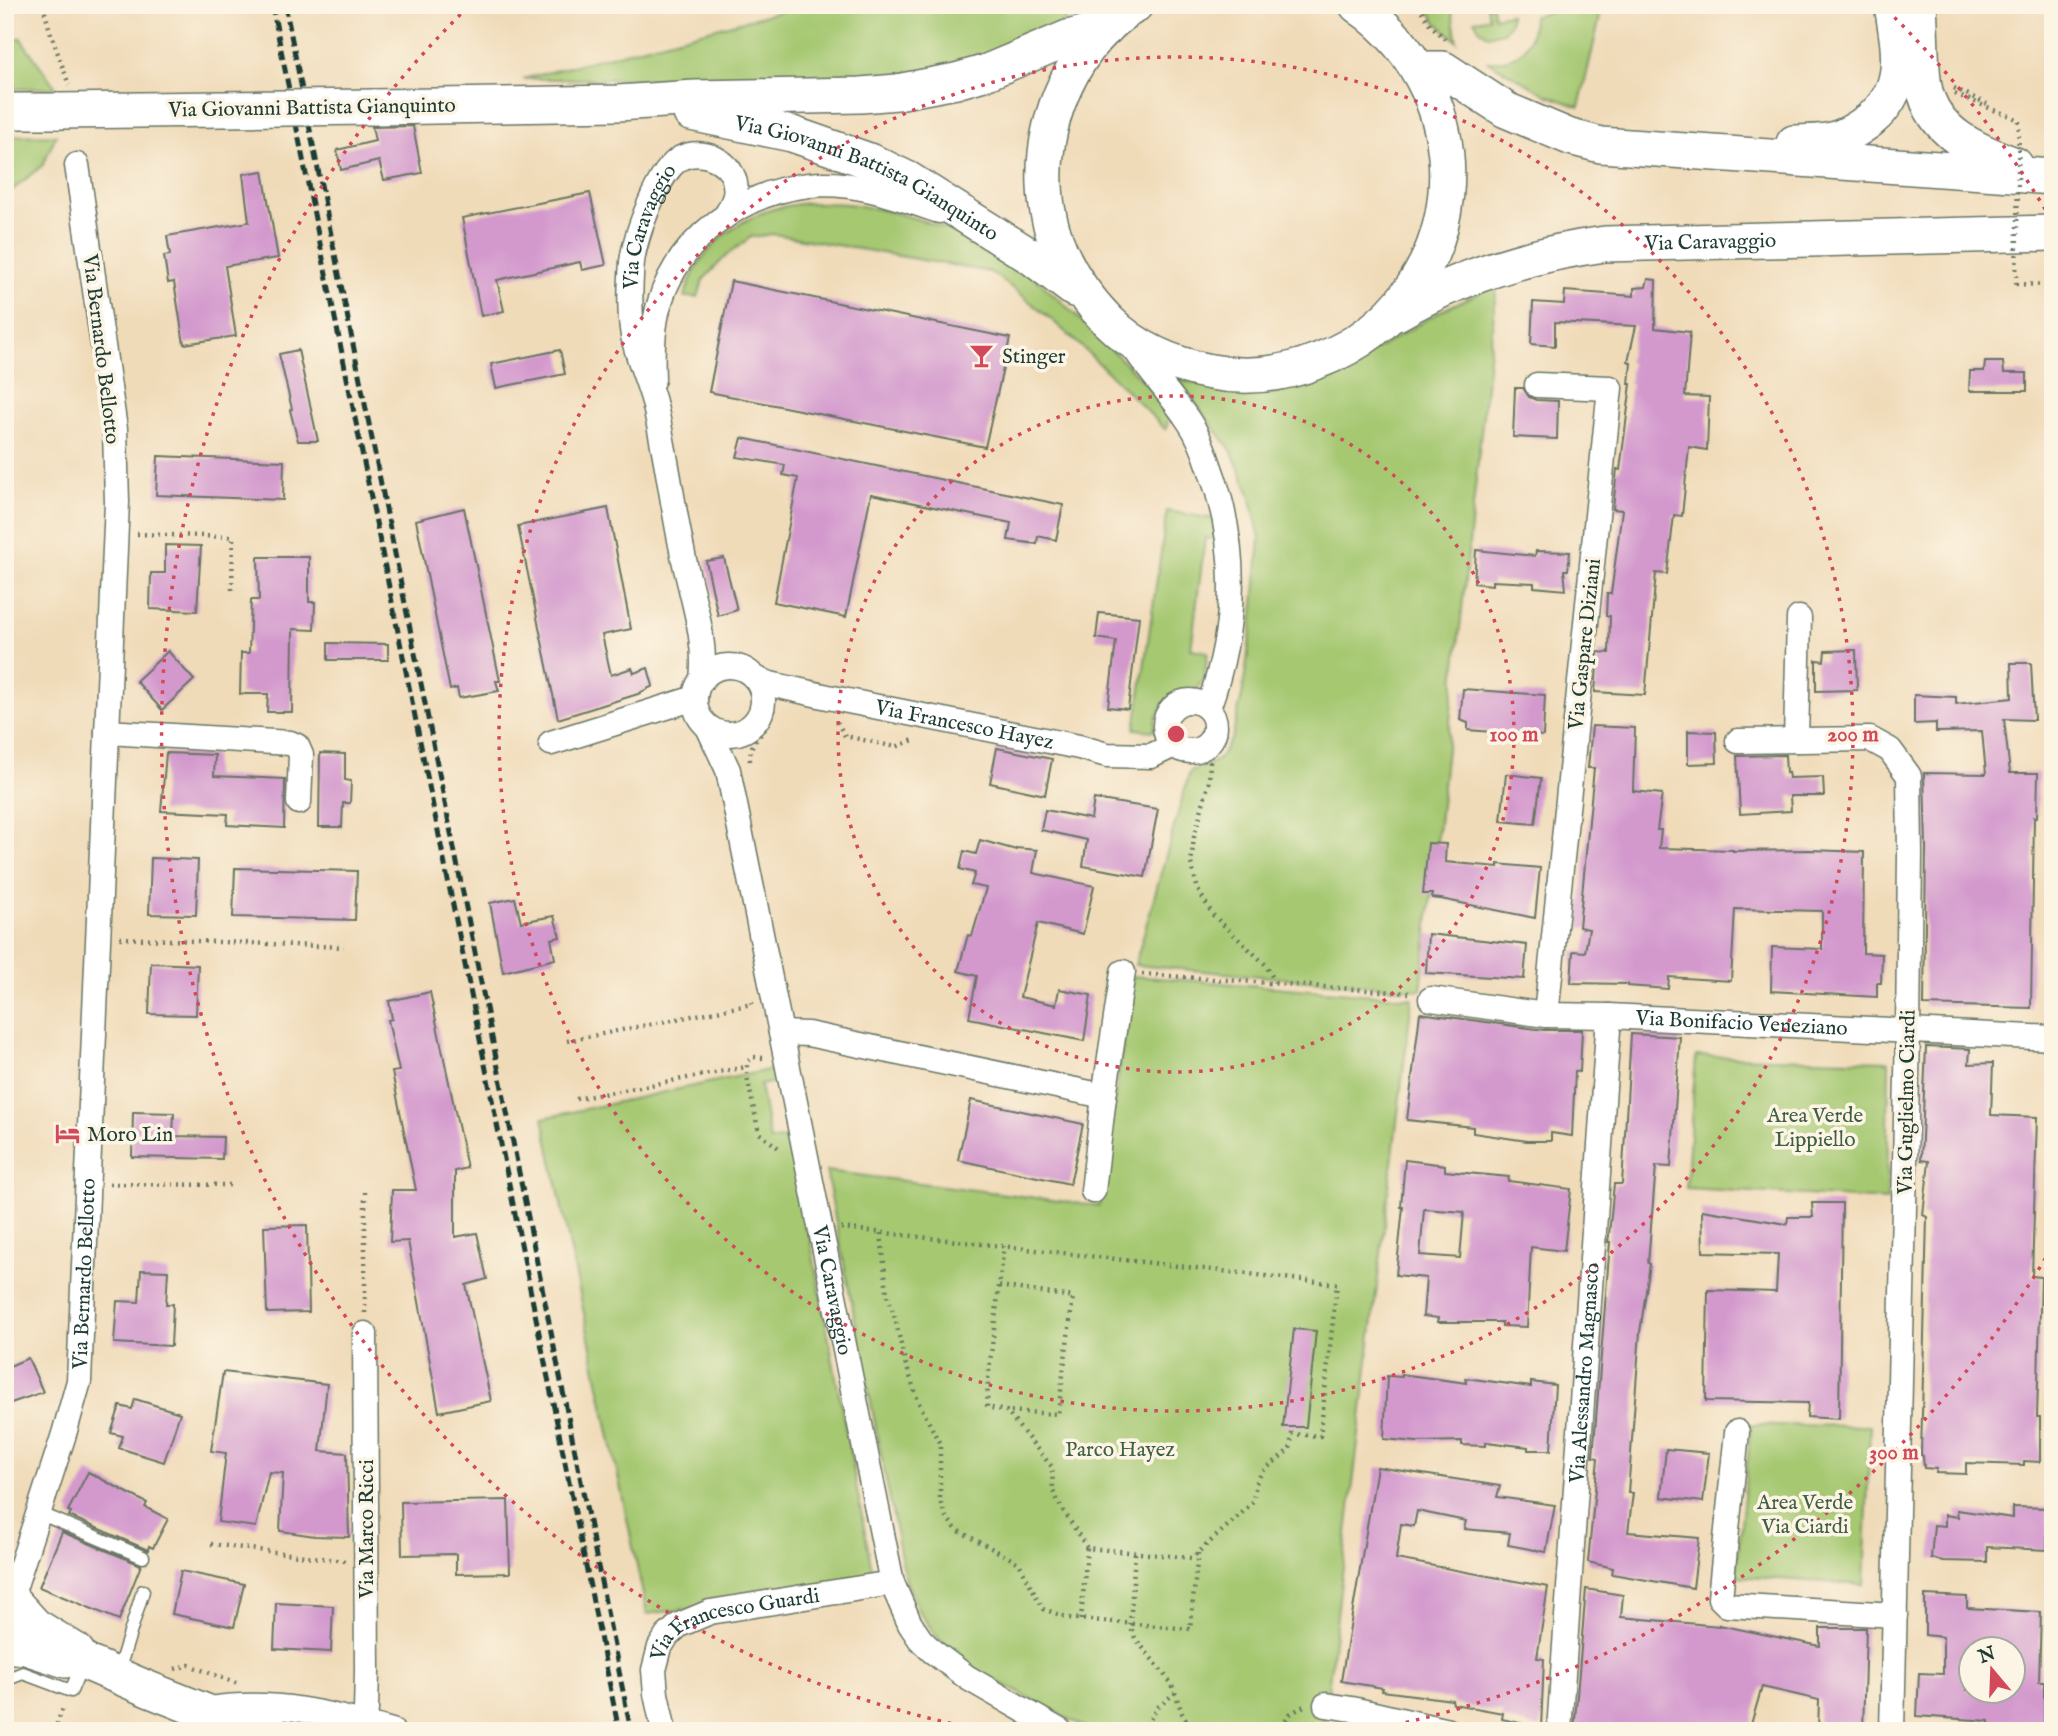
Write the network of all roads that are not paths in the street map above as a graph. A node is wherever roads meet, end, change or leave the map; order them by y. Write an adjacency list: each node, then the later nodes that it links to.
1 (1135, 5): 6 (main road)
2 (1357, 5): 7 (main road)
3 (1394, 5): 7 (main road)
4 (1892, 5): 10 (main road)
5 (1919, 5): 12 (main road)
6 (1106, 28): 8 (main road, Via Giovanni Battista Gianquinto); 16 (main road)
7 (1411, 57): 10 (main road); 17 (main road)
8 (618, 103): 9 (main road, Via Giovanni Battista Gianquinto, bridge); 14 (main road, Via Giovanni Battista Gianquinto)
9 (5, 111)
10 (1668, 151): 12 (main road)
11 (78, 165): 28 (street, Via Bernardo Bellotto)
12 (2049, 176)
13 (727, 215): 14 (street, Via Caravaggio); 20 (street, Via Caravaggio); 20 (street, Via Caravaggio)
14 (989, 230): 16 (main road, Via Giovanni Battista Gianquinto)
15 (2053, 233): 17 (main road, Via Caravaggio)
16 (1092, 305): 18 (main road)
17 (1382, 322): 18 (main road)
18 (1126, 337): 26 (street)
19 (1536, 385): 38 (street, Via Gaspare Diziani)
20 (653, 401): 22 (street, Via Caravaggio)
21 (1799, 618): 30 (street)
22 (701, 638): 23 (street, Via Caravaggio); 25 (street, Via Caravaggio)
23 (725, 666): 24 (street, Via Caravaggio); 25 (street)
24 (755, 678): 29 (street); 33 (street, Via Francesco Hayez)
25 (699, 689): 27 (street, Via Caravaggio); 32 (street)
26 (1208, 708): 33 (street); 33 (street)
27 (708, 727): 29 (street); 34 (street, Via Caravaggio)
28 (107, 732): 35 (street); 47 (street, Via Bernardo Bellotto)
29 (740, 733): 34 (street)
30 (1796, 740): 31 (street, Via Guglielmo Ciardi); 40 (street, Via Guglielmo Ciardi)
31 (1738, 741)
32 (551, 743)
33 (1174, 745)
34 (739, 766): 41 (street, Via Caravaggio)
35 (299, 802)
36 (1123, 972): 43 (street)
37 (1430, 999): 38 (street, Via Bonifacio Veneziano)
38 (1546, 1015): 39 (street, Via Bonifacio Veneziano)
39 (1609, 1016): 40 (street, Via Bonifacio Veneziano); 65 (street, Via Alessandro Magnasco)
40 (1908, 1032): 42 (street, Via Bonifacio Veneziano); 52 (street, Via Guglielmo Ciardi)
41 (781, 1033): 43 (street); 49 (street, Via Caravaggio)
42 (2053, 1038)
43 (1104, 1096): 44 (street)
44 (1093, 1191)
45 (365, 1334): 59 (street, Via Marco Ricci)
46 (1737, 1432): 52 (street)
47 (39, 1513): 48 (lane); 51 (street, Via Bernardo Bellotto)
48 (143, 1557)
49 (892, 1583): 62 (street, Via Francesco Guardi); 63 (street, Via Caravaggio)
50 (143, 1591): 55 (lane)
51 (12, 1604): 53 (main road); 54 (main road)
52 (1895, 1615): 66 (street, Via Guglielmo Ciardi)
53 (5, 1645): 54 (main road)
54 (77, 1676): 55 (main road); 56 (lane)
55 (117, 1676): 58 (main road)
56 (5, 1680)
57 (1326, 1705): 64 (street)
58 (220, 1719): 59 (street); 60 (main road)
59 (363, 1723): 61 (street)
60 (271, 1731)
61 (392, 1731)
62 (664, 1731)
63 (1060, 1731)
64 (1448, 1731)
65 (1559, 1731)
66 (1892, 1731)

